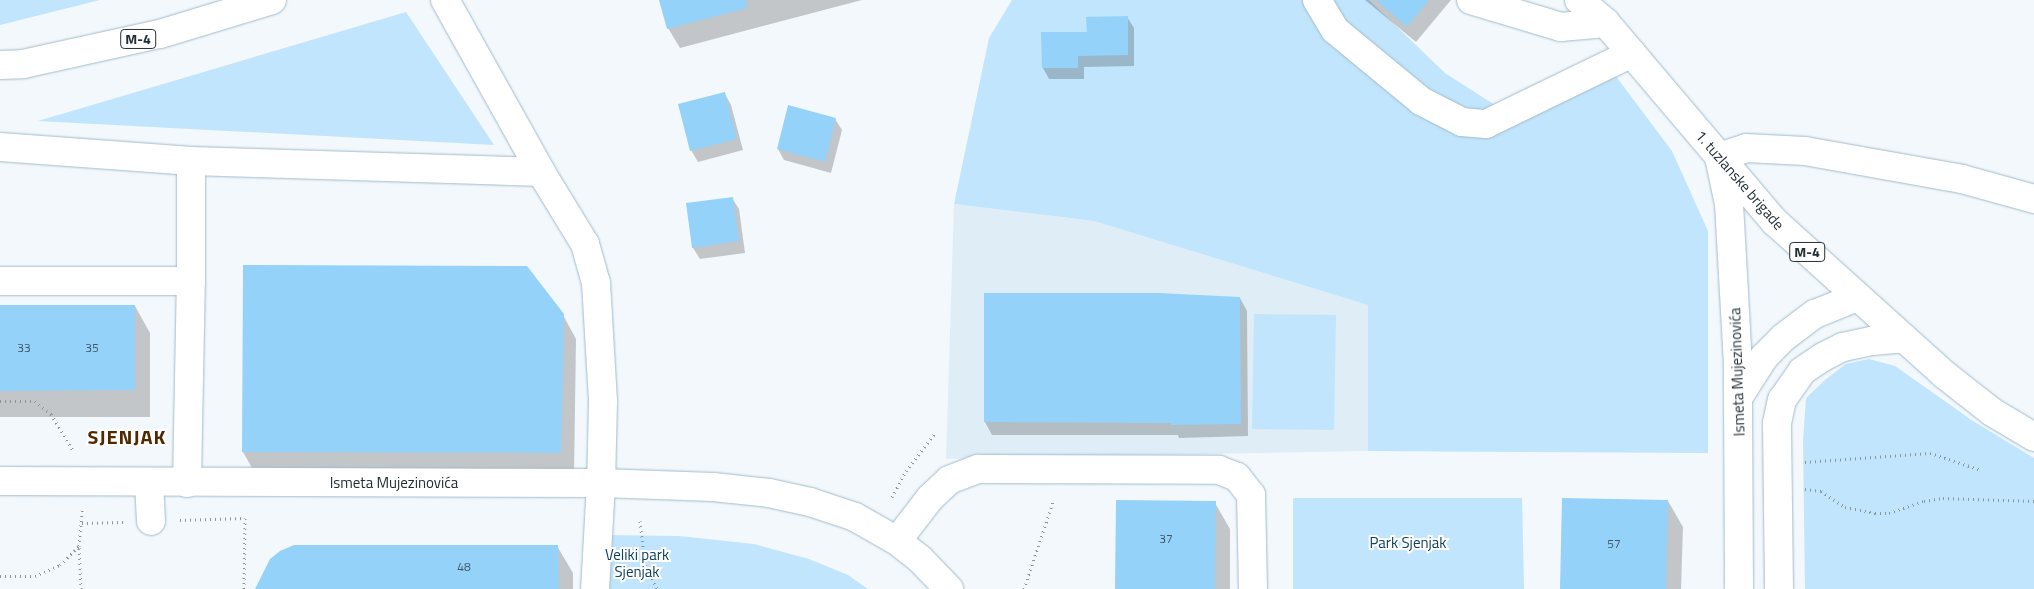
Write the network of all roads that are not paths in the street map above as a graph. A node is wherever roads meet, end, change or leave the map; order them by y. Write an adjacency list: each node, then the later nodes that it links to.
1 (272, 0): 8 (street, M-4)
2 (446, 0): 12 (street)
3 (1317, 0): 7 (street)
4 (1471, 0): 6 (street)
5 (1579, 0): 6 (street, 1. tuzlanske brigade / M-4)
6 (1606, 23): 7 (street, 1. tuzlanske brigade / M-4)
7 (1632, 53): 10 (street, 1. tuzlanske brigade / M-4)
8 (0, 65)
9 (0, 147): 11 (street)
10 (1719, 157): 13 (street); 16 (street, 1. tuzlanske brigade / M-4); 18 (street, Ismeta Mujezinovića)
11 (191, 161): 12 (street); 15 (street)
12 (541, 172): 23 (street)
13 (2034, 199)
14 (0, 281): 15 (street)
15 (191, 281): 22 (street)
16 (1856, 297): 17 (street, 1. tuzlanske brigade / M-4); 18 (street)
17 (1904, 338): 19 (street, 1. tuzlanske brigade / M-4); 30 (street)
18 (1738, 398): 29 (street, Ismeta Mujezinovića)
19 (2034, 437)
20 (0, 481): 21 (street, Ismeta Mujezinovića)
21 (149, 483): 22 (street, Ismeta Mujezinovića); 24 (street)
22 (187, 483): 23 (street, Ismeta Mujezinovića)
23 (601, 483): 25 (street, Ismeta Mujezinovića); 26 (street)
24 (151, 521)
25 (897, 541): 27 (street, Ismeta Mujezinovića); 28 (street)
26 (595, 589)
27 (949, 589)
28 (1253, 589)
29 (1739, 589)
30 (1779, 589)

